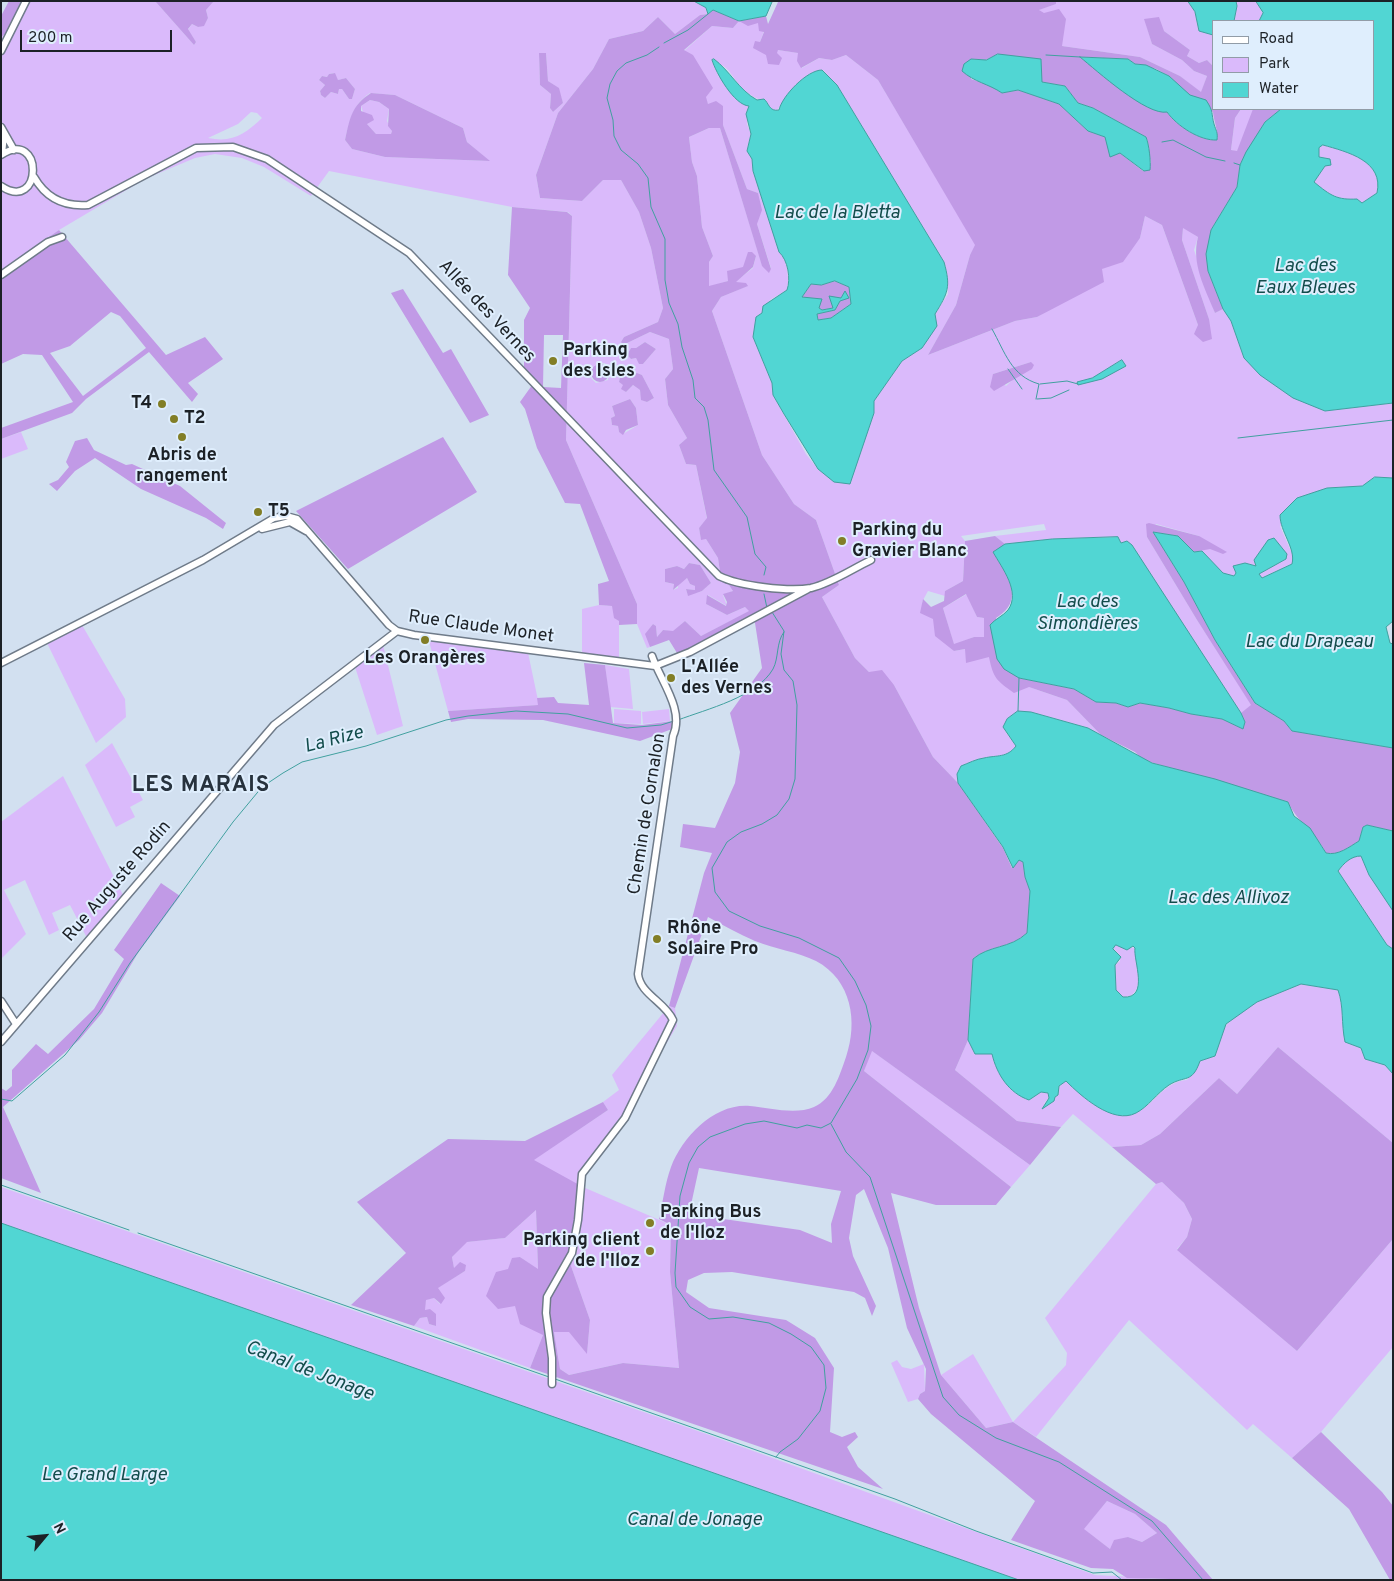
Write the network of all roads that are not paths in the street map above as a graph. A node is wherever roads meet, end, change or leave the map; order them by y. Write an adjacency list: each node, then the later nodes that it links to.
1 (26, 1): 2 (street)
2 (1, 51)
3 (1, 127): 4 (street)
4 (4, 135): 5 (street); 6 (street)
5 (14, 150): 6 (street); 7 (street)
6 (2, 154)
7 (34, 177): 8 (street); 10 (street)
8 (26, 187): 9 (street, Allée des Vernes); 10 (street, Allée des Vernes)
9 (2, 188)
10 (40, 189): 14 (street, Allée des Vernes)
11 (62, 237): 12 (street)
12 (1, 276)
13 (871, 560): 14 (street, Allée des Vernes)
14 (810, 588): 18 (street)
15 (398, 631): 17 (street, Rue Claude Monet); 18 (street, Rue Claude Monet); 20 (street, Rue Auguste Rodin)
16 (652, 656): 18 (street, Chemin de Cornalon)
17 (1, 664)
18 (655, 666): 22 (street, Chemin de Cornalon)
19 (1, 1001): 20 (street)
20 (16, 1024): 21 (street, Rue Auguste Rodin)
21 (1, 1042)
22 (552, 1384)

